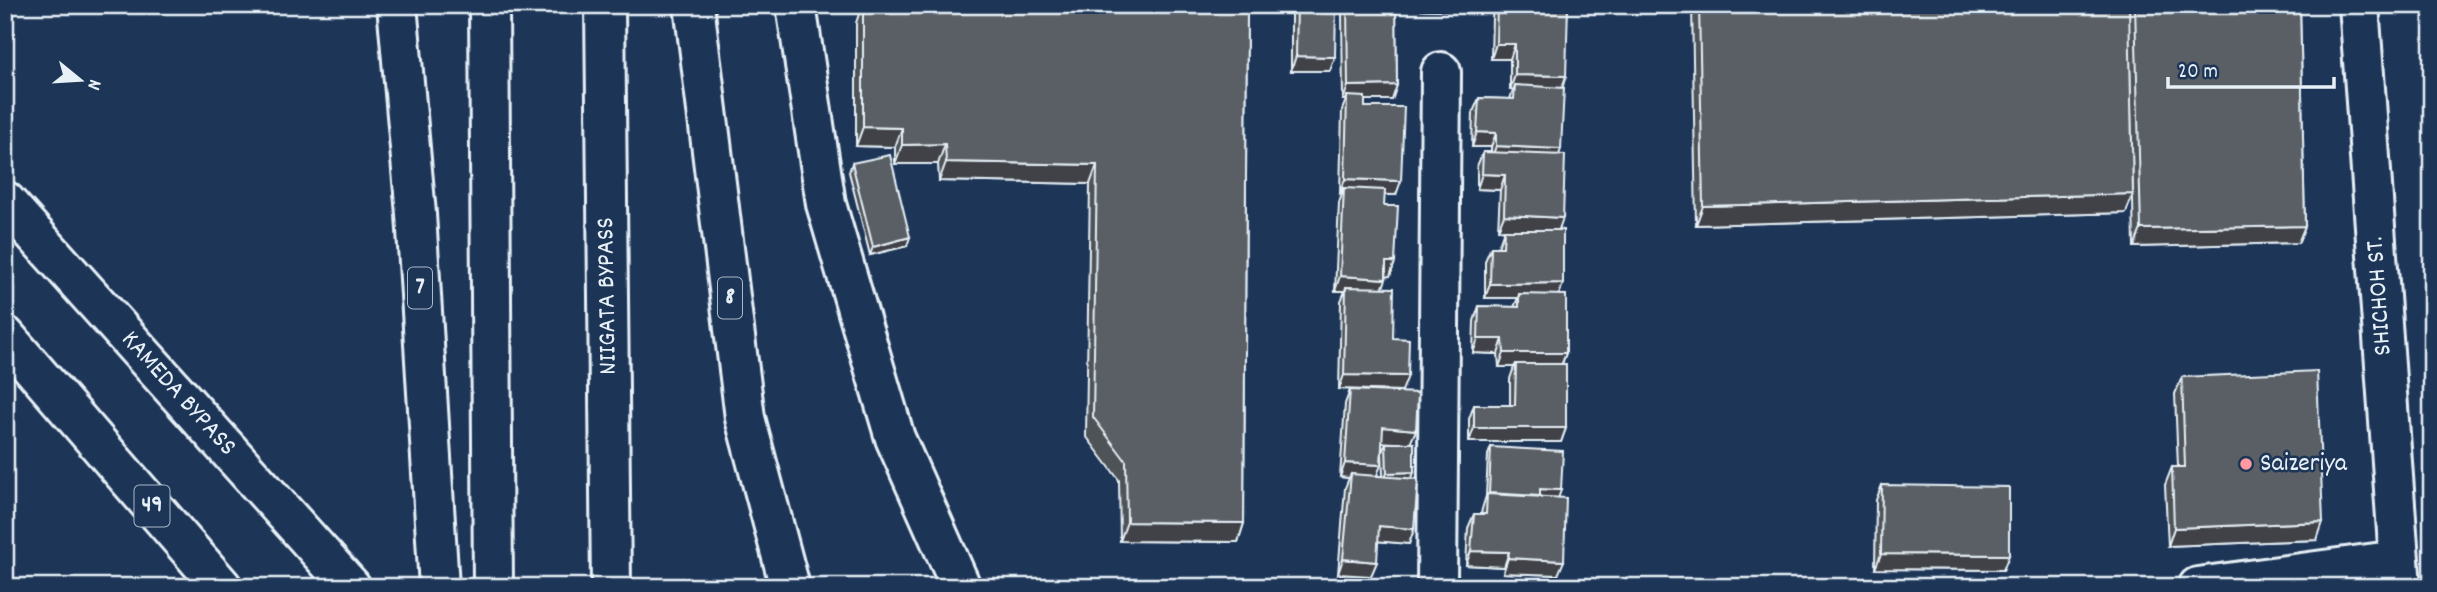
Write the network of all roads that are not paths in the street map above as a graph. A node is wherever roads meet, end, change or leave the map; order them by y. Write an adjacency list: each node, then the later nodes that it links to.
1 (397, 5): 11 (main road, 7)
2 (489, 5): 14 (main road)
3 (605, 5): 15 (main road, NIIGATA BYPASS)
4 (694, 5): 16 (main road, 8)
5 (796, 5): 17 (main road)
6 (2359, 5): 10 (main road, SHICHOH ST.)
7 (1441, 72): 18 (main road)
8 (5, 201): 13 (main road, KAMEDA BYPASS)
9 (5, 336): 12 (main road, 49)
10 (2400, 573): 19 (main road)
11 (437, 579)
12 (222, 587)
13 (351, 587)
14 (493, 587)
15 (611, 587)
16 (790, 587)
17 (961, 587)
18 (1437, 587)
19 (2198, 587)

